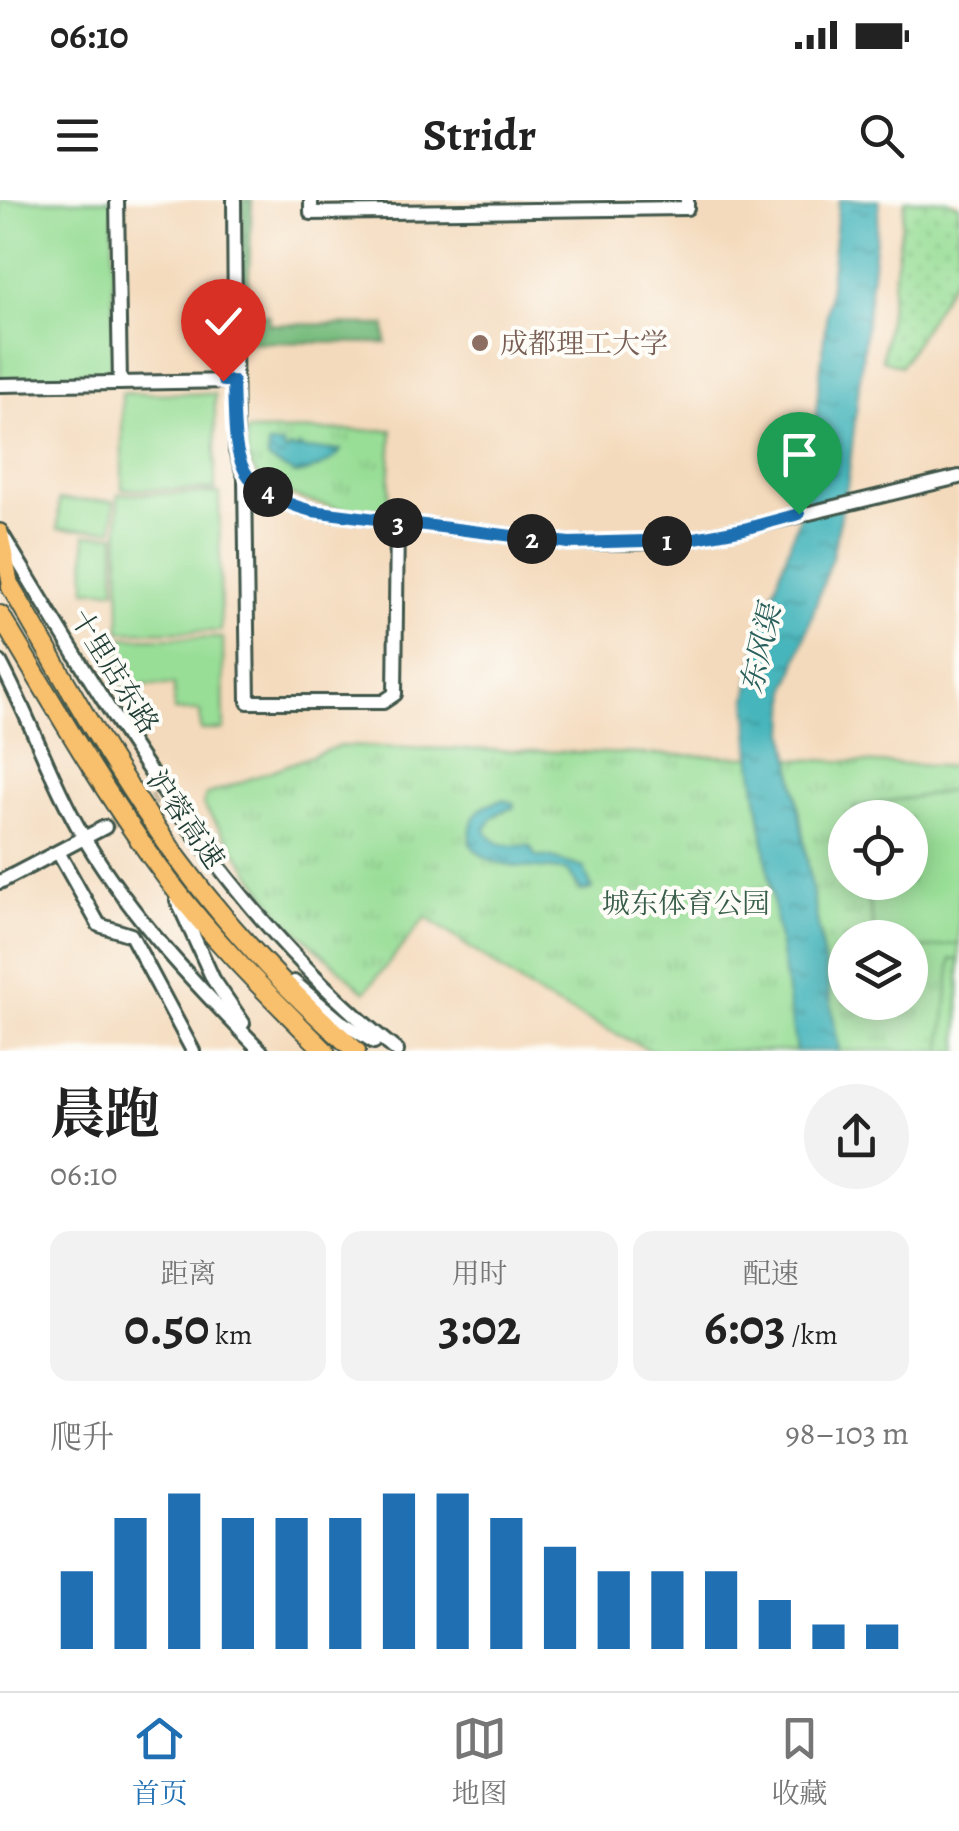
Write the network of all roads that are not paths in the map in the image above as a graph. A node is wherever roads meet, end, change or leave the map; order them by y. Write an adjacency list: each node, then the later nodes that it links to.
1 (117, 200): 7 (street)
2 (234, 200): 6 (street)
3 (311, 200): 5 (street)
4 (686, 200): 5 (street)
5 (518, 205)
6 (233, 381): 7 (street); 9 (street)
7 (120, 382): 8 (street)
8 (0, 385)
9 (245, 477): 11 (street); 11 (street)
10 (959, 478): 11 (street)
11 (397, 523)
12 (0, 532): 14 (main road); 28 (street, 十里店东路)
13 (0, 568): 14 (main road)
14 (10, 587): 22 (highway, 沪蓉高速)
15 (0, 615): 20 (highway, 沪蓉高速)
16 (0, 662): 18 (street)
17 (105, 826): 18 (street)
18 (84, 838): 19 (street); 24 (street)
19 (58, 852): 21 (street); 23 (street)
20 (168, 880): 24 (street); 25 (highway, 沪蓉高速)
21 (0, 882)
22 (227, 921): 26 (highway, 沪蓉高速); 27 (street)
23 (192, 1051)
24 (262, 1051)
25 (325, 1051)
26 (356, 1051)
27 (388, 1051)
28 (396, 1051)

